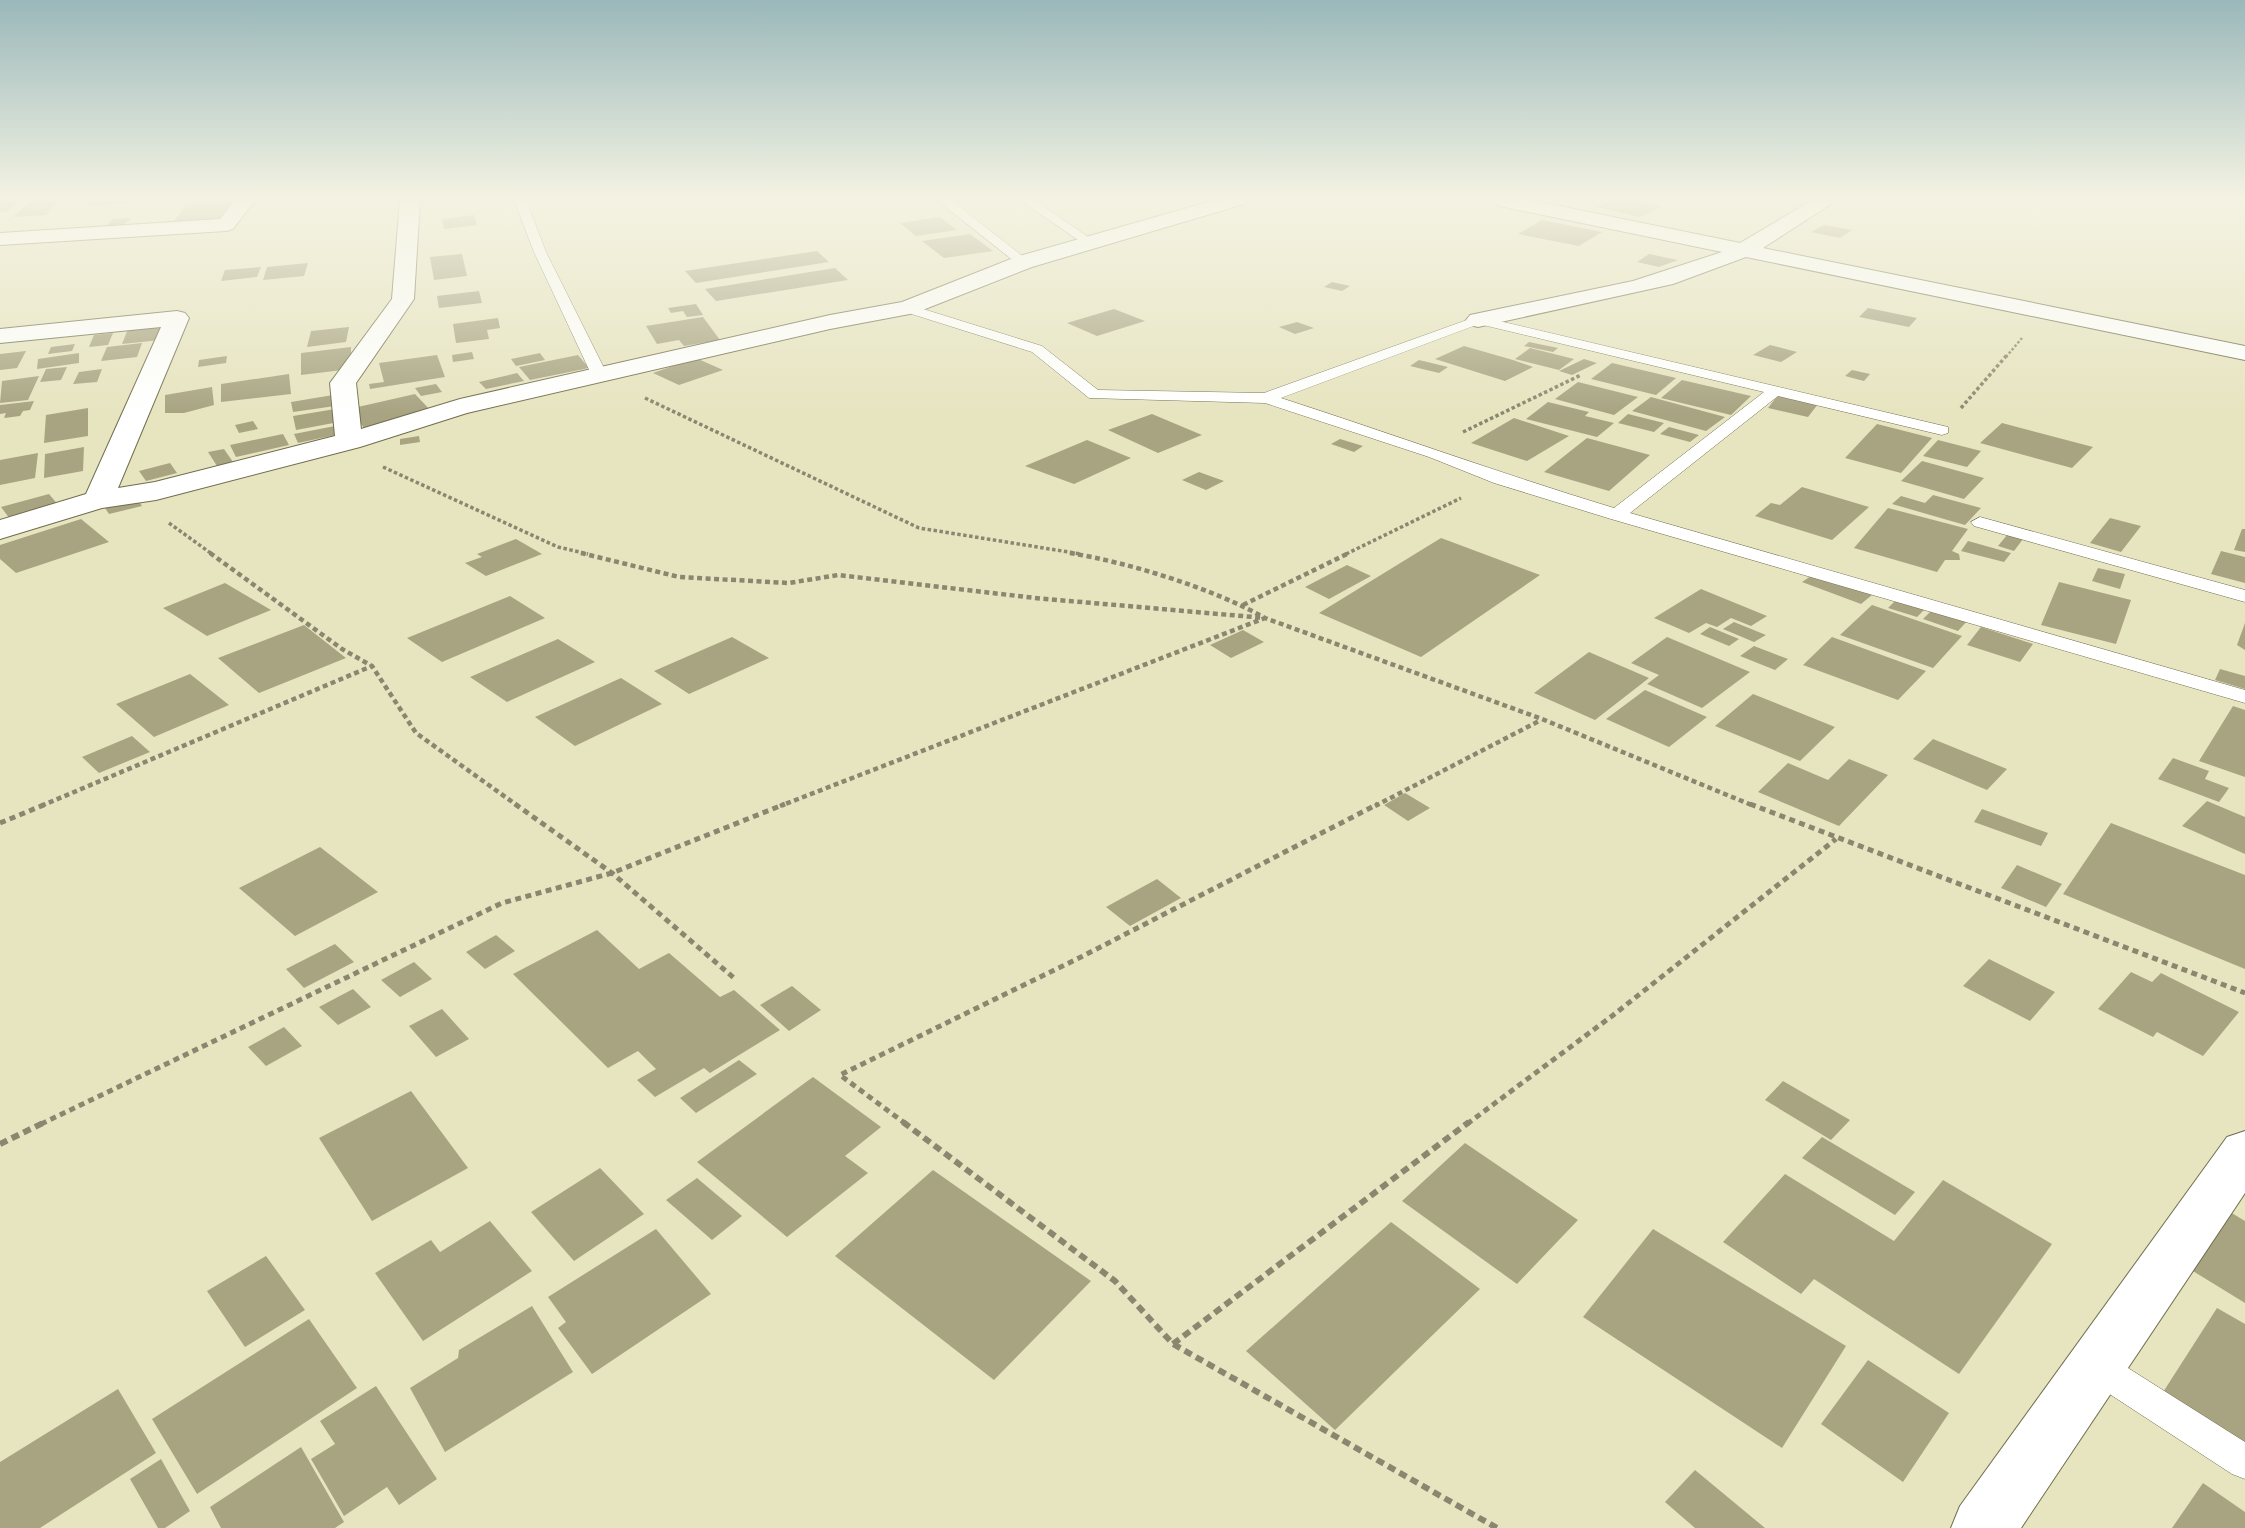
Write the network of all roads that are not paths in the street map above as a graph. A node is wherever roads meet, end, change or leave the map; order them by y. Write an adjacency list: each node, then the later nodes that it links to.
1 (405, 271): 14 (street)
2 (549, 271): 10 (lane)
3 (1000, 271): 6 (street)
4 (1685, 271): 7 (street)
5 (1856, 271): 9 (street)
6 (907, 308): 10 (street); 12 (lane)
7 (1478, 320): 11 (lane); 12 (lane)
8 (0, 336): 15 (street)
9 (2245, 353)
10 (600, 376): 14 (street)
11 (1775, 391): 13 (lane); 16 (lane)
12 (1266, 398): 16 (lane)
13 (1942, 430)
14 (342, 443): 15 (street)
15 (98, 500): 18 (street)
16 (1617, 515): 20 (lane)
17 (1980, 522): 19 (lane)
18 (0, 530)
19 (2245, 596)
20 (2245, 697)
21 (2245, 1151): 22 (street)
22 (2097, 1367): 23 (lane); 24 (street)
23 (2245, 1462)
24 (1983, 1528)

